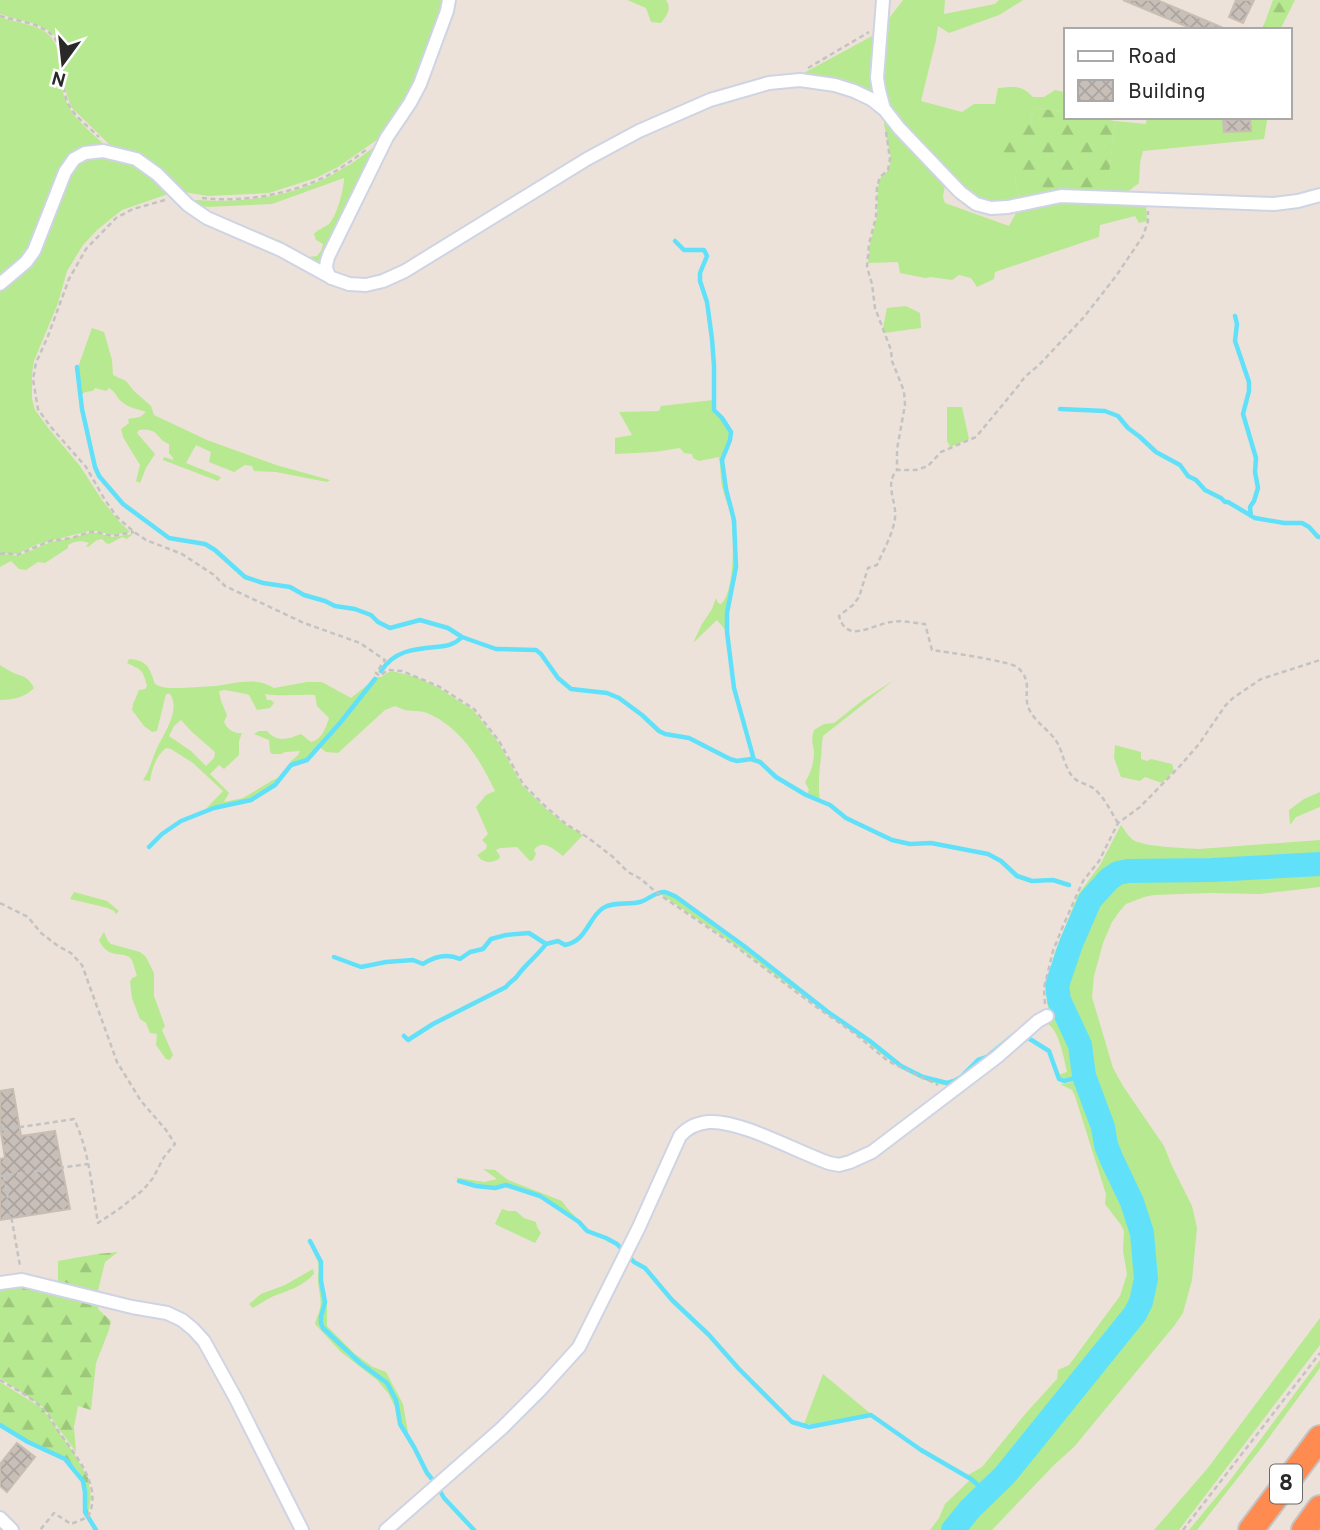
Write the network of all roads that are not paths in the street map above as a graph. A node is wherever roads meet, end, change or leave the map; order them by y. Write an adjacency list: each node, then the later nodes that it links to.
1 (449, 0): 5 (street)
2 (883, 0): 3 (street)
3 (885, 110): 4 (street); 5 (street)
4 (1320, 195)
5 (332, 278): 6 (street)
6 (0, 284)
7 (1047, 1016): 14 (street)
8 (0, 1283): 13 (street)
9 (1320, 1438): 15 (highway, 8)
10 (1320, 1508): 16 (highway, 8)
11 (0, 1518): 12 (street)
12 (12, 1530)
13 (302, 1530)
14 (386, 1530)
15 (1251, 1530)
16 (1304, 1530)

